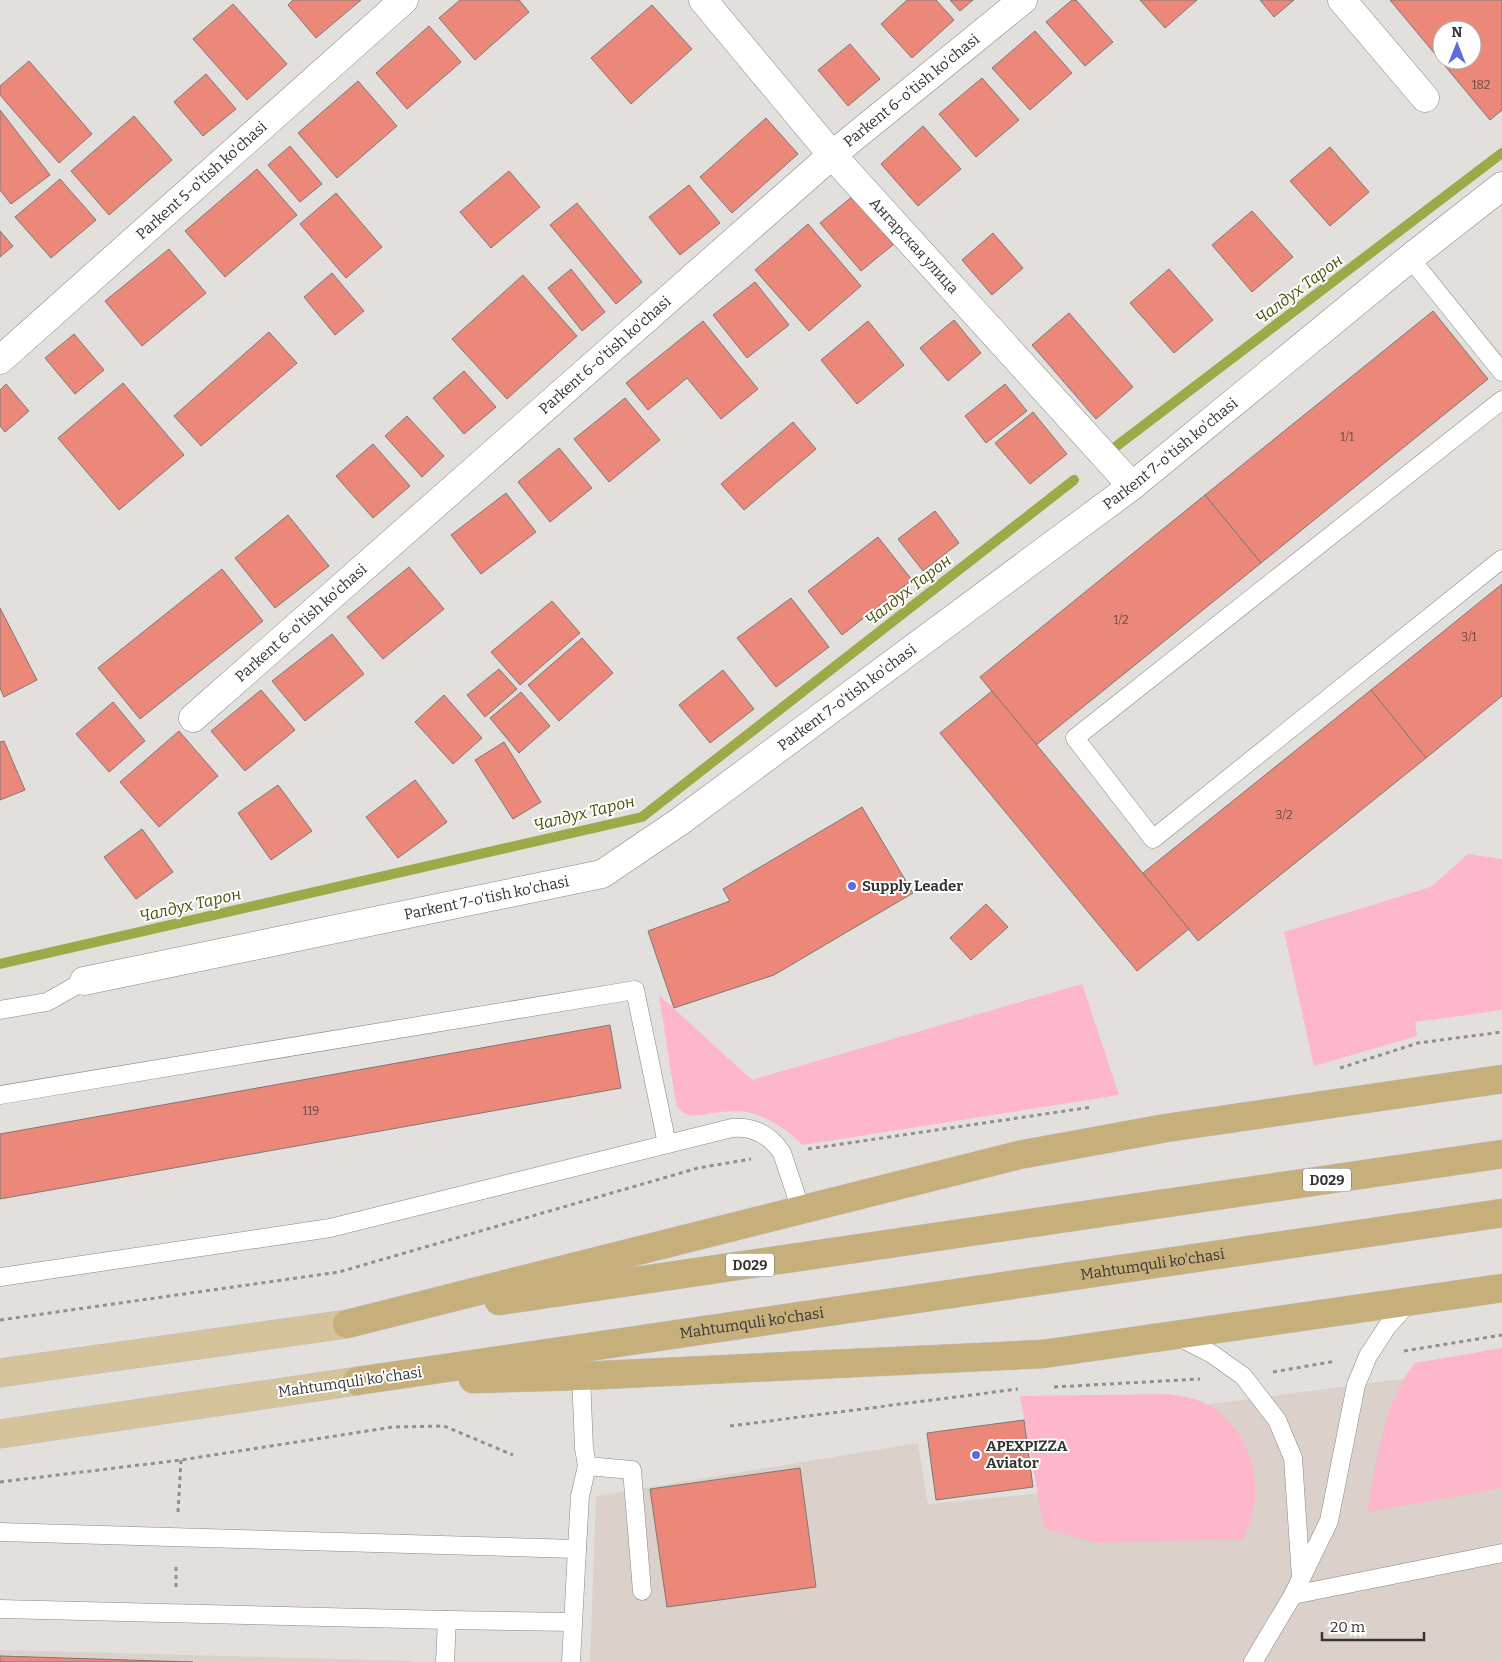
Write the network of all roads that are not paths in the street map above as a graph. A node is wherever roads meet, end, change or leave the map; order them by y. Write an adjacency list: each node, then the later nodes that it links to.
1 (404, 0): 9 (street, Parkent 5-o'tish ko'chasi)
2 (703, 0): 6 (street, Ангарская улица)
3 (1023, 0): 6 (street, Parkent 6-o'tish ko'chasi)
4 (1342, 0): 5 (street)
5 (1425, 98)
6 (832, 154): 12 (street, Ангарская улица); 14 (street, Parkent 6-o'tish ko'chasi)
7 (1502, 186): 8 (street, Parkent 7-o'tish ko'chasi)
8 (1410, 258): 10 (lane); 12 (street, Parkent 7-o'tish ko'chasi)
9 (0, 360)
10 (1502, 372)
11 (1502, 400): 13 (lane)
12 (1132, 486): 15 (street, Parkent 7-o'tish ko'chasi)
13 (1502, 559)
14 (193, 718)
15 (84, 981): 16 (lane)
16 (0, 1010)
17 (1502, 1079): 21 (highway)
18 (0, 1095): 19 (lane)
19 (666, 1144): 21 (lane); 23 (lane)
20 (1502, 1154): 26 (highway, D029)
21 (801, 1210): 26 (highway)
22 (1502, 1213): 30 (highway, Mahtumquli ko'chasi)
23 (0, 1277)
24 (1502, 1288): 25 (highway)
25 (1409, 1302): 27 (highway); 36 (lane)
26 (347, 1324): 28 (main road)
27 (1175, 1335): 29 (highway); 36 (lane)
28 (0, 1372)
29 (581, 1376): 30 (highway); 32 (lane)
30 (356, 1381): 31 (main road, Mahtumquli ko'chasi)
31 (0, 1434)
32 (587, 1466): 34 (lane); 37 (lane)
33 (0, 1532): 34 (lane)
34 (577, 1548): 40 (lane)
35 (1502, 1553): 36 (lane)
36 (1297, 1588): 43 (lane)
37 (642, 1591)
38 (0, 1609): 39 (lane)
39 (447, 1620): 40 (lane); 41 (lane)
40 (572, 1622): 42 (lane)
41 (445, 1662)
42 (571, 1662)
43 (1253, 1662)

